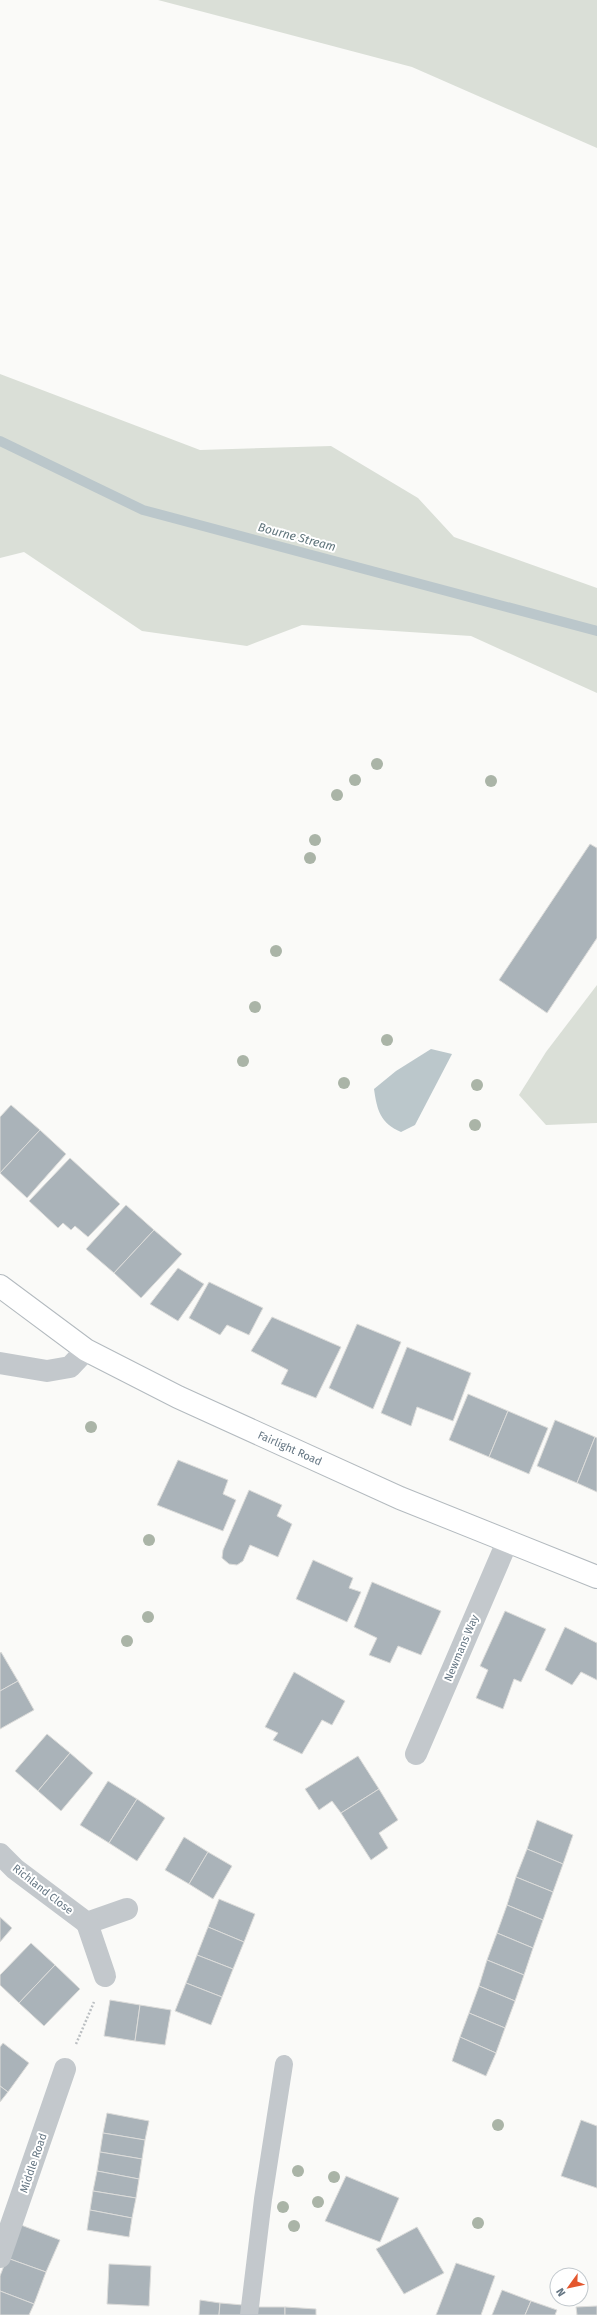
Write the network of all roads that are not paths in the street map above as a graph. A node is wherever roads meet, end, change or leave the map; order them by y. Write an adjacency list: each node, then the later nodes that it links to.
1 (0, 1286): 2 (street, Fairlight Road)
2 (86, 1350): 3 (street); 4 (street, Fairlight Road)
3 (0, 1363)
4 (507, 1542): 5 (street, Fairlight Road); 6 (street, Newmans Way)
5 (597, 1577)
6 (416, 1754)
7 (0, 1854): 9 (street, Richland Close)
8 (127, 1909): 9 (street)
9 (86, 1923): 10 (street)
10 (105, 1976)
11 (284, 2064): 14 (lane)
12 (65, 2069): 13 (street, Middle Road)
13 (0, 2257)
14 (249, 2315)

